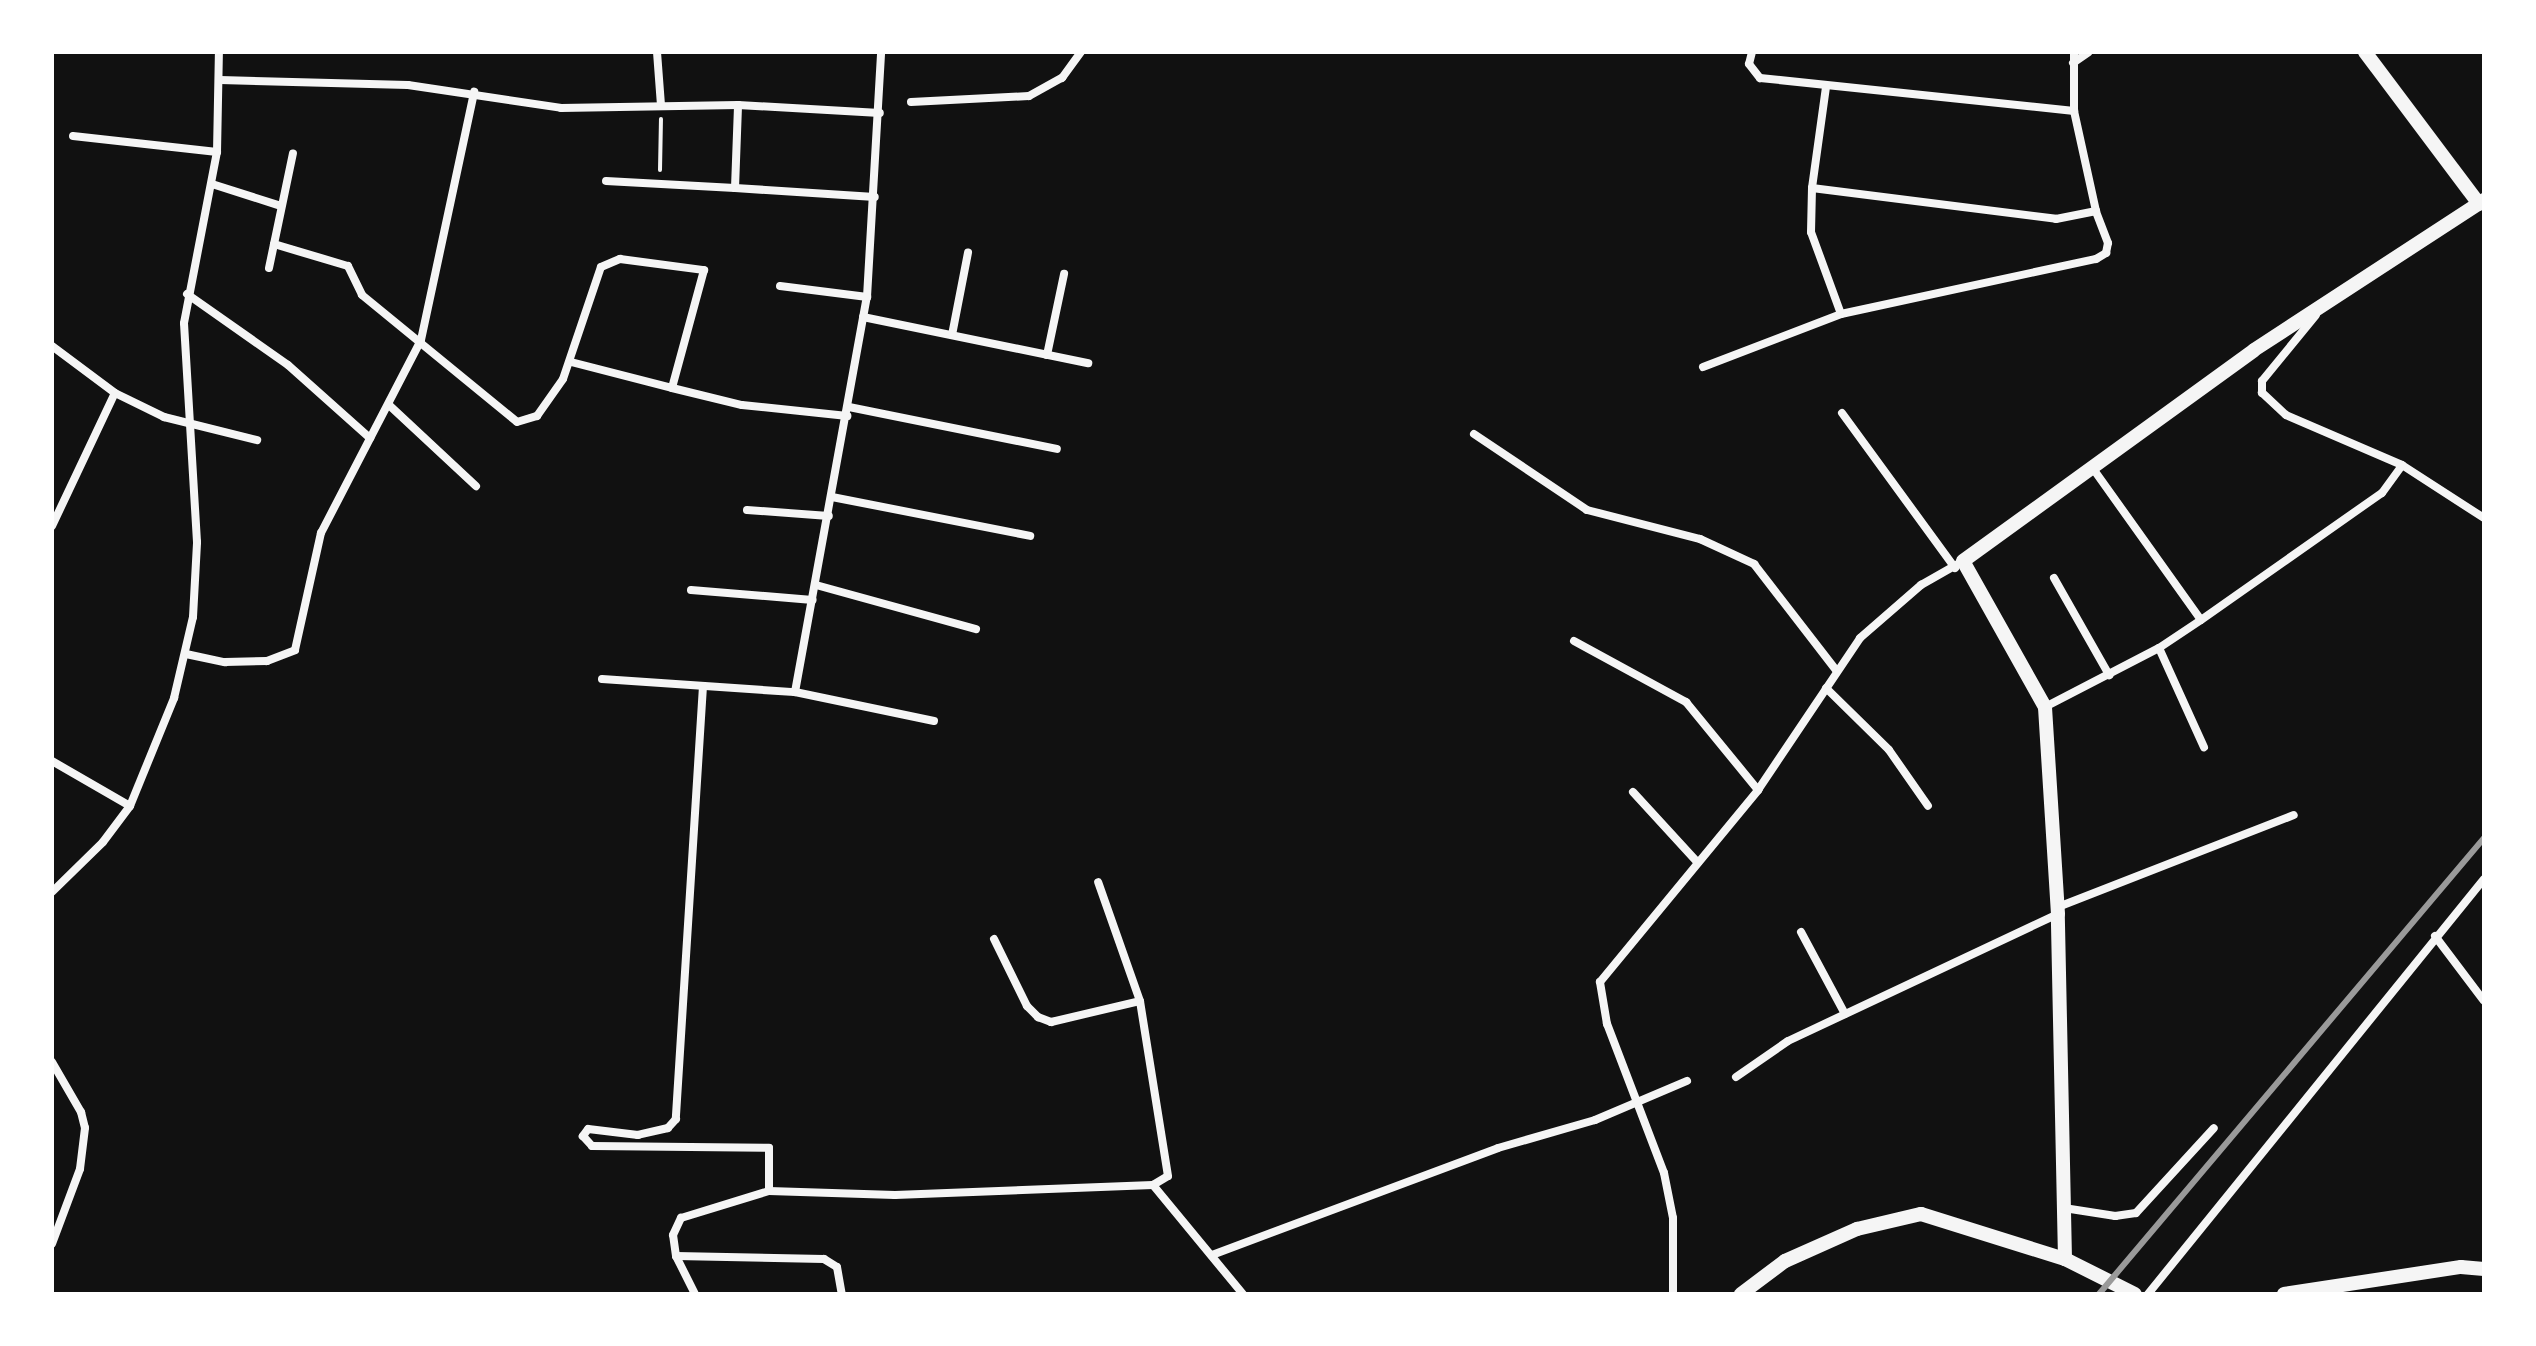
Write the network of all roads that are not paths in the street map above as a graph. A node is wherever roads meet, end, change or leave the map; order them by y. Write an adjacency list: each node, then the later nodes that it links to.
1 (219, 52): 10 (street)
2 (657, 52): 14 (street)
3 (881, 52): 17 (street)
4 (1081, 52): 13 (street)
5 (1752, 52): 11 (street)
6 (2074, 52): 9 (street)
7 (2089, 52): 9 (street)
8 (2365, 52): 26 (street)
9 (2073, 63): 16 (street)
10 (220, 80): 12 (street); 19 (street)
11 (1826, 87): 16 (street); 24 (street)
12 (474, 92): 14 (street); 40 (street)
13 (911, 102)
14 (661, 105): 15 (street)
15 (738, 105): 17 (street); 23 (street)
16 (2074, 111): 28 (street)
17 (880, 113): 25 (street)
18 (73, 136): 19 (street)
19 (217, 152): 22 (street)
20 (293, 153): 27 (street)
21 (606, 181): 23 (street)
22 (212, 184): 27 (street); 34 (street)
23 (735, 188): 25 (street)
24 (1812, 188): 28 (street); 37 (street)
25 (875, 197): 35 (street)
26 (2482, 202): 36 (street)
27 (281, 206): 29 (street)
28 (2096, 211): 37 (street)
29 (274, 244): 31 (street); 40 (street)
30 (968, 253): 39 (street)
31 (269, 268)
32 (1064, 274): 42 (street)
33 (780, 286): 35 (street)
34 (187, 294): 51 (street); 53 (street)
35 (867, 297): 38 (street)
36 (2329, 299): 56 (street); 57 (street)
37 (1841, 314): 45 (street)
38 (863, 317): 39 (street); 49 (street)
39 (952, 335): 42 (street)
40 (421, 340): 43 (street); 48 (street)
41 (52, 346): 47 (street)
42 (1047, 355): 44 (street)
43 (571, 362): 46 (street); 46 (street)
44 (1088, 363)
45 (1703, 367)
46 (672, 388): 49 (street)
47 (115, 393): 51 (street); 63 (street)
48 (389, 405): 53 (street); 58 (street)
49 (848, 412): 55 (street); 59 (street)
50 (1842, 413): 65 (street)
51 (192, 428): 54 (street); 74 (street)
52 (1474, 434): 75 (street)
53 (370, 438): 74 (street)
54 (257, 440)
55 (1057, 449)
56 (2399, 468): 62 (street); 70 (street)
57 (2094, 470): 65 (street); 70 (street)
58 (476, 486)
59 (832, 497): 61 (street); 64 (street)
60 (747, 510): 61 (street)
61 (829, 516): 67 (street)
62 (2484, 518)
63 (52, 526)
64 (1030, 536)
65 (1959, 564): 75 (street); 81 (street)
66 (2054, 578): 76 (street)
67 (816, 585): 69 (street); 71 (street)
68 (691, 590): 69 (street)
69 (813, 600): 80 (street)
70 (2201, 620): 73 (street)
71 (976, 629)
72 (1574, 641): 85 (street)
73 (2159, 648): 76 (street); 83 (street)
74 (186, 654): 87 (street)
75 (1836, 670): 79 (street)
76 (2109, 675): 81 (street)
77 (602, 679): 78 (street)
78 (703, 686): 80 (street); 107 (street)
79 (1826, 688): 85 (street); 88 (street)
80 (795, 692): 82 (street)
81 (2045, 707): 94 (street)
82 (934, 721)
83 (2204, 747)
84 (52, 761): 87 (street)
85 (1758, 790): 90 (street)
86 (1633, 792): 90 (street)
87 (130, 806): 93 (street)
88 (1928, 806)
89 (2294, 815): 94 (street)
90 (1698, 863): 104 (street)
91 (2484, 879): 96 (street)
92 (1098, 882): 98 (street)
93 (52, 892)
94 (2058, 910): 100 (street); 108 (street)
95 (1801, 932): 100 (street)
96 (2435, 936): 99 (street); 120 (street)
97 (994, 939): 98 (street)
98 (1140, 1001): 106 (street)
99 (2484, 1001)
100 (1845, 1014): 102 (street)
101 (52, 1062): 109 (street)
102 (1736, 1077)
103 (1687, 1081): 104 (street)
104 (1637, 1099): 110 (street); 117 (street)
105 (2214, 1128): 108 (street)
106 (1153, 1185): 107 (street); 110 (street)
107 (769, 1191): 111 (street)
108 (2064, 1208): 112 (street)
109 (52, 1244)
110 (1212, 1255): 116 (street)
111 (676, 1256): 114 (street); 115 (street)
112 (2065, 1259): 118 (street); 119 (street)
113 (2484, 1269): 121 (street)
114 (695, 1294)
115 (842, 1294)
116 (1243, 1294)
117 (1673, 1294)
118 (1741, 1294)
119 (2135, 1294)
120 (2148, 1294)
121 (2284, 1294)

